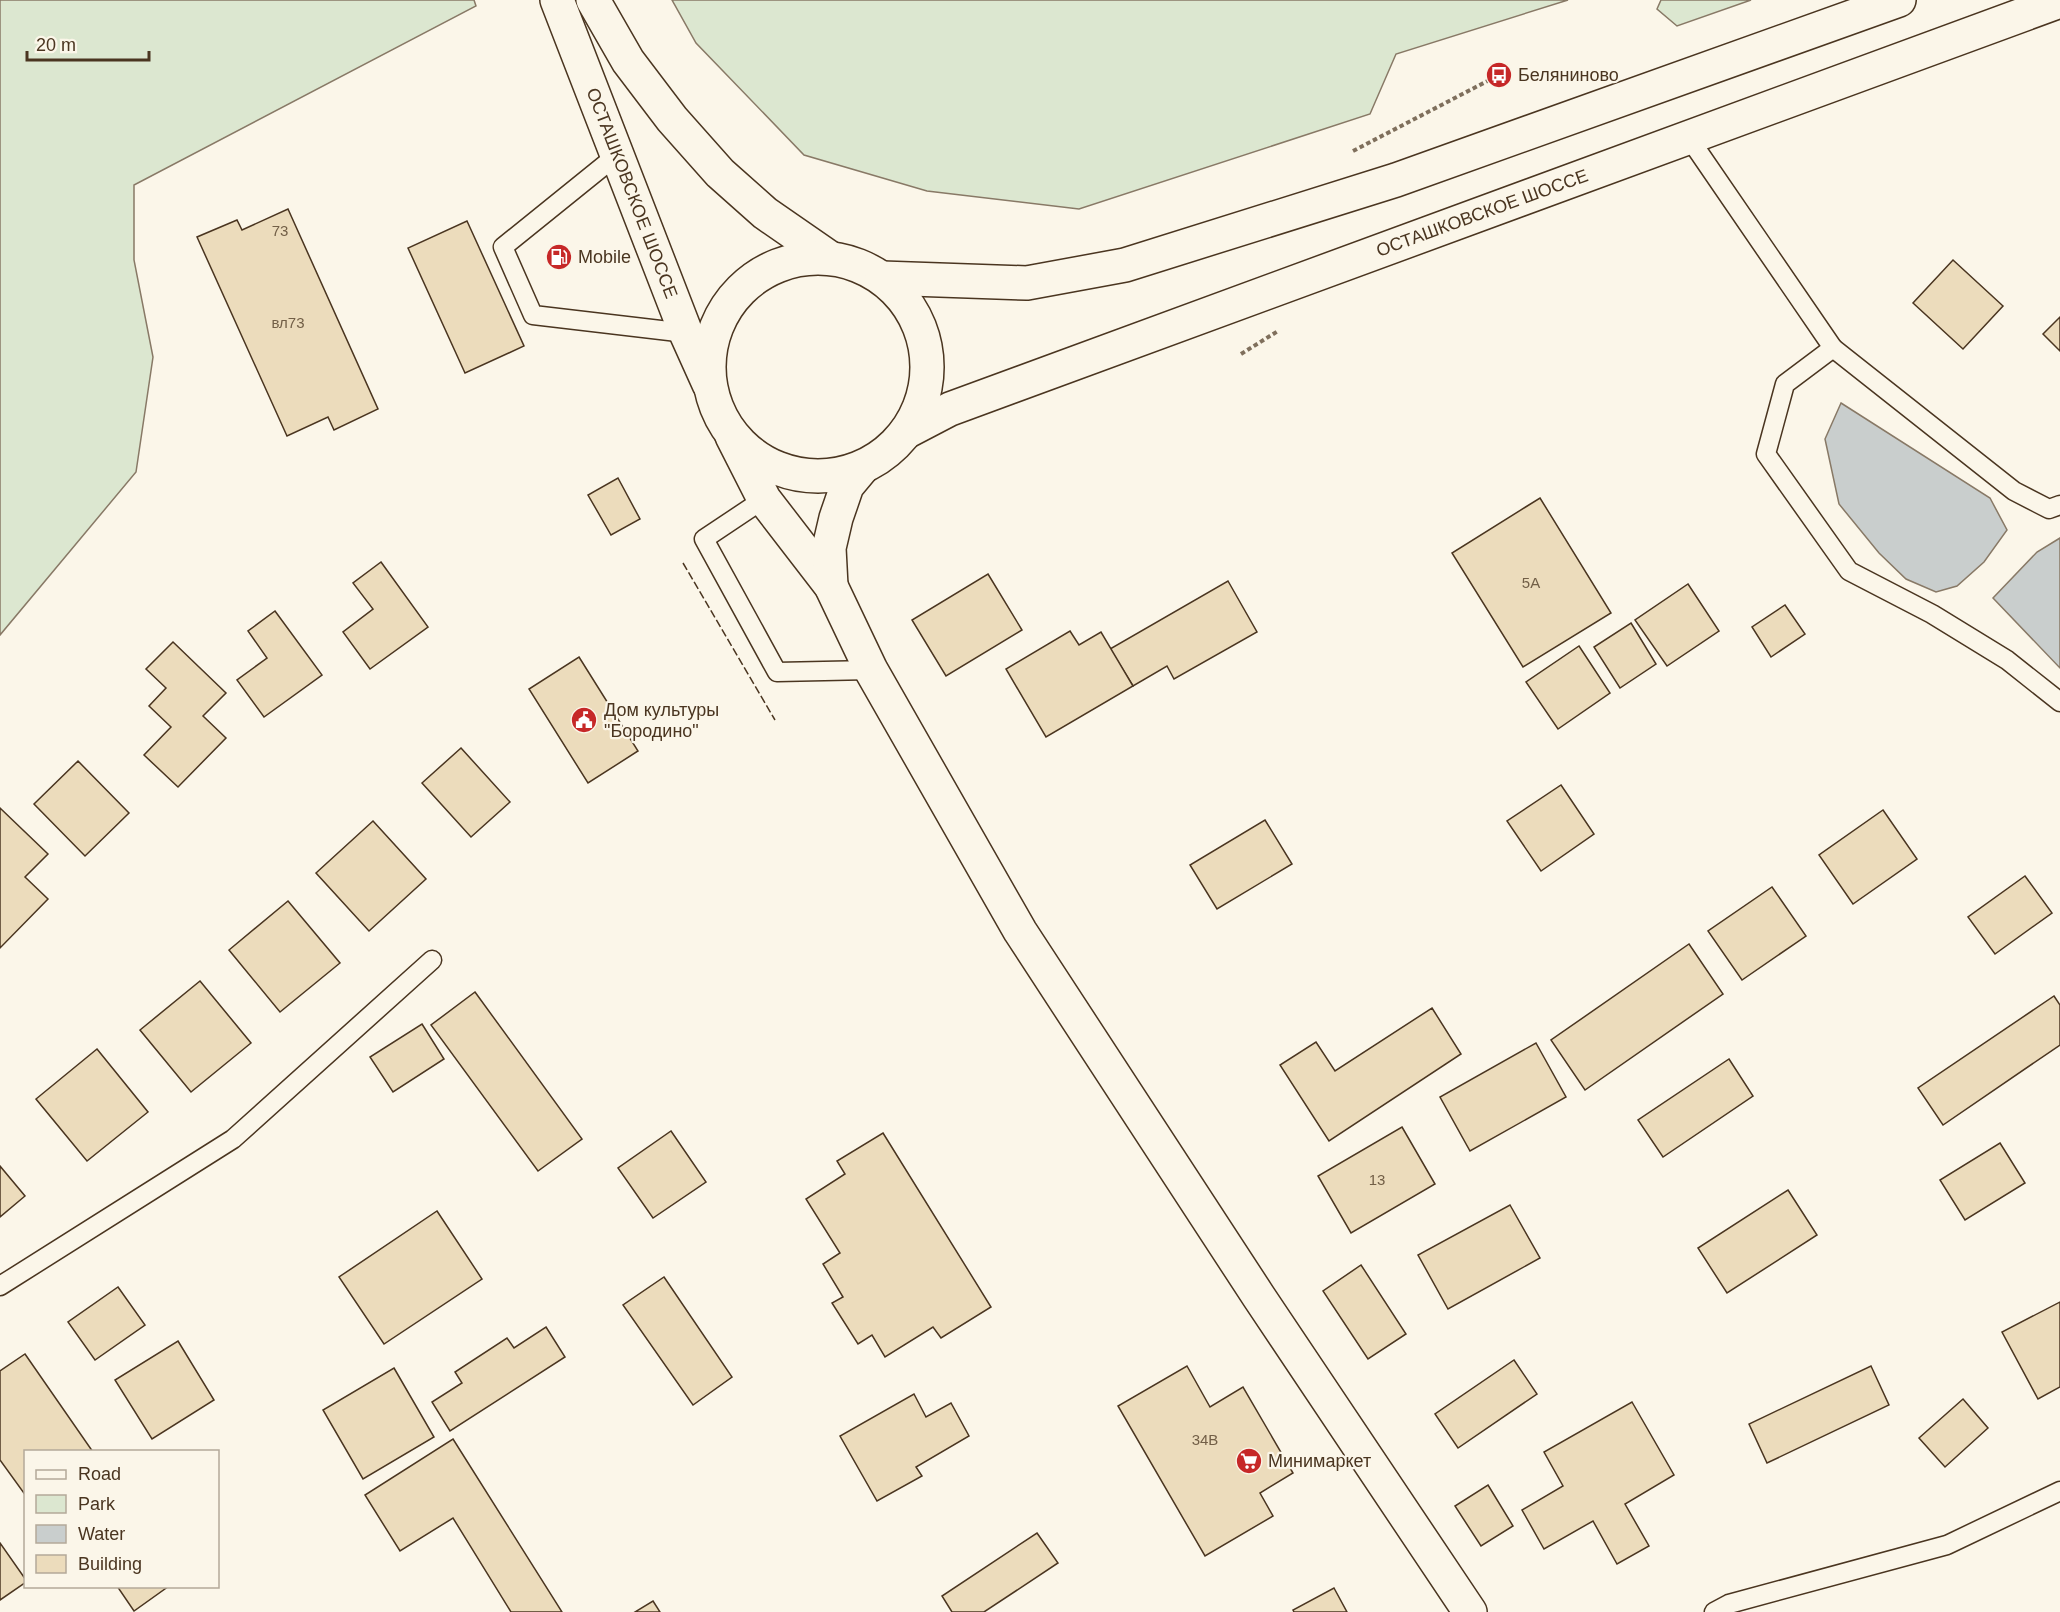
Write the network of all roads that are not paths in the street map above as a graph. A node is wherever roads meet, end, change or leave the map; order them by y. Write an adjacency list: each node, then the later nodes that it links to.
1 (557, 0): 6 (street, ОСТАШКОВСКОЕ ШОССЕ)
2 (593, 0): 7 (street, ОСТАШКОВСКОЕ ШОССЕ)
3 (1899, 0): 8 (street, ОСТАШКОВСКОЕ ШОССЕ)
4 (2060, 1): 5 (street, ОСТАШКОВСКОЕ ШОССЕ)
5 (1689, 138): 10 (lane); 12 (street, ОСТАШКОВСКОЕ ШОССЕ)
6 (617, 155): 9 (street, ОСТАШКОВСКОЕ ШОССЕ); 9 (lane)
7 (830, 258): 8 (street, ОСТАШКОВСКОЕ ШОССЕ); 11 (street, ОСТАШКОВСКОЕ ШОССЕ)
8 (882, 278): 12 (street, ОСТАШКОВСКОЕ ШОССЕ)
9 (686, 333): 11 (street, ОСТАШКОВСКОЕ ШОССЕ)
10 (1833, 348): 16 (lane); 19 (lane)
11 (709, 384): 13 (street, ОСТАШКОВСКОЕ ШОССЕ)
12 (906, 432): 14 (street, ОСТАШКОВСКОЕ ШОССЕ)
13 (732, 436): 14 (street, ОСТАШКОВСКОЕ ШОССЕ); 15 (street)
14 (862, 468): 17 (street)
15 (764, 500): 17 (street); 18 (lane)
16 (2060, 505)
17 (831, 586): 18 (street)
18 (872, 670): 23 (street)
19 (2060, 702)
20 (432, 960): 21 (lane)
21 (0, 1286)
22 (2060, 1491): 24 (lane)
23 (1467, 1610)
24 (1714, 1612)

